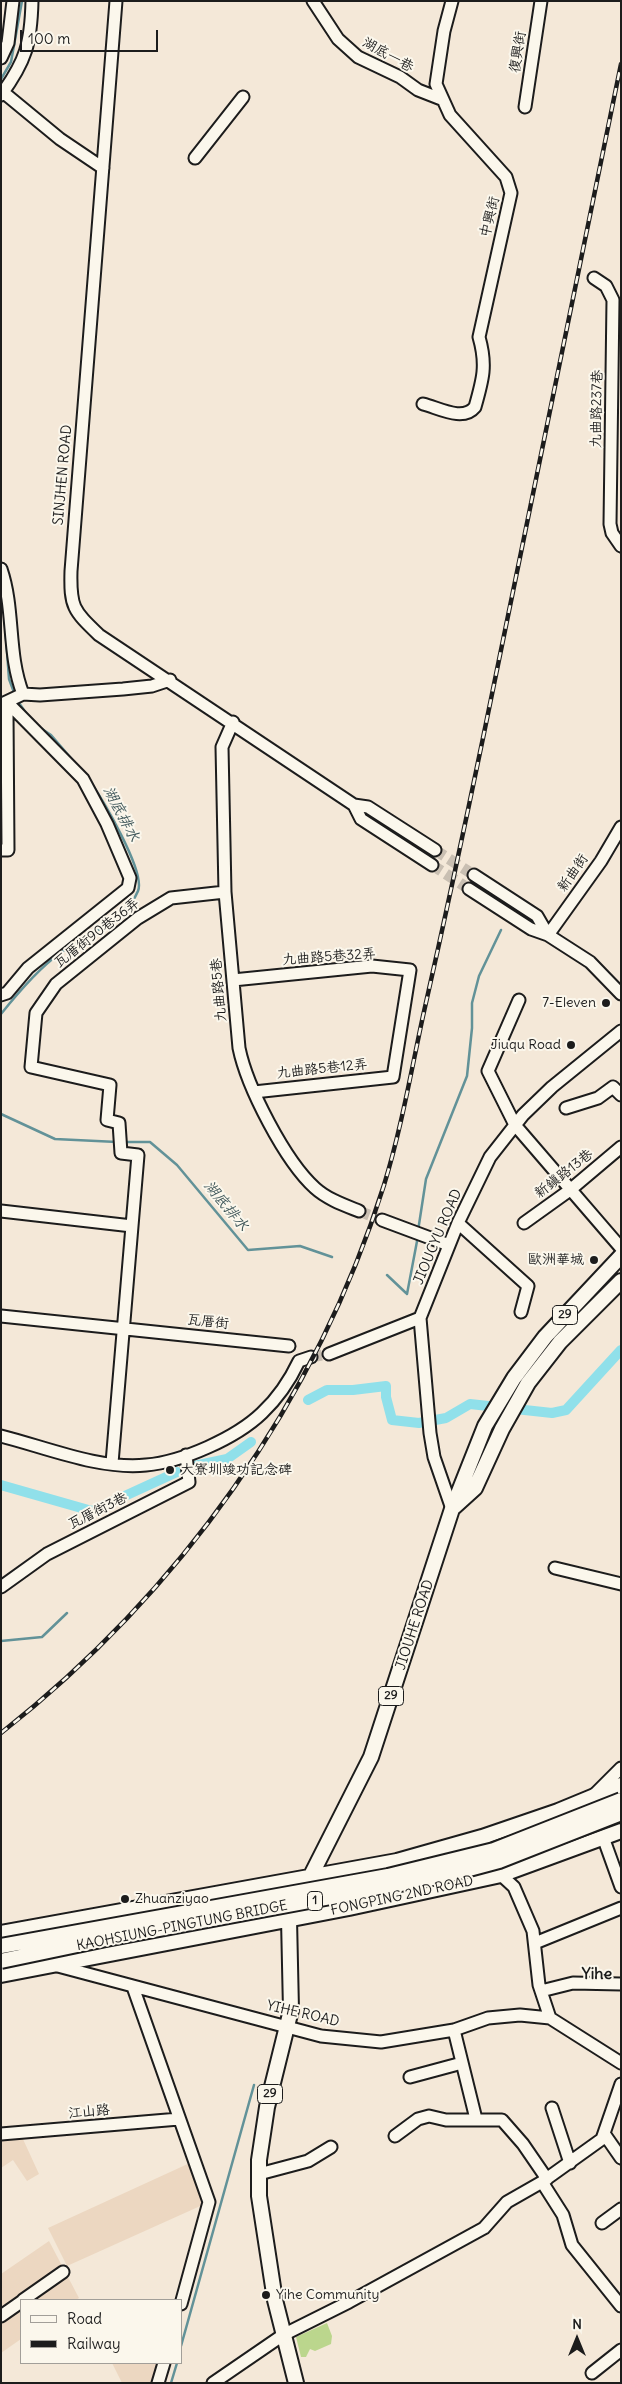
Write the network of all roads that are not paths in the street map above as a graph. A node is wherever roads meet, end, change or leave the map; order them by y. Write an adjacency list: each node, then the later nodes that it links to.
1 (13, 1): 7 (street)
2 (32, 1): 8 (street)
3 (116, 1): 13 (street, SINJHEN ROAD)
4 (314, 1): 10 (street, 湖底一巷)
5 (452, 1): 10 (street, 中興街)
6 (541, 1): 11 (street, 復興街)
7 (1, 58)
8 (2, 93): 13 (street)
9 (243, 97): 12 (street)
10 (441, 99): 15 (street, 中興街)
11 (525, 107)
12 (195, 158)
13 (103, 168): 18 (street, SINJHEN ROAD)
14 (594, 278): 16 (street, 九曲路237巷)
15 (423, 404)
16 (621, 546)
17 (1, 569): 19 (street)
18 (170, 680): 19 (street); 21 (street, SINJHEN ROAD)
19 (23, 694): 20 (street)
20 (8, 703): 24 (street); 33 (street, 瓦厝街90巷36弄)
21 (233, 722): 22 (street, SINJHEN ROAD); 29 (street, 九曲路5巷)
22 (354, 805): 25 (street, SINJHEN ROAD); 26 (street, SINJHEN ROAD)
23 (621, 827): 30 (street, 新曲街)
24 (1, 850)
25 (435, 850)
26 (432, 865)
27 (474, 875): 30 (street)
28 (469, 889): 30 (street)
29 (225, 892): 31 (street, 九曲路5巷); 48 (street, 瓦厝街90巷36弄)
30 (548, 935): 32 (street)
31 (233, 980): 36 (street, 九曲路5巷32弄); 37 (street, 九曲路5巷)
32 (621, 994)
33 (1, 995)
34 (519, 1000): 40 (street)
35 (621, 1030): 40 (street, JIOUCYU ROAD)
36 (393, 1077): 37 (street, 九曲路5巷12弄)
37 (254, 1092): 44 (street, 九曲路5巷)
38 (621, 1095): 39 (street)
39 (566, 1108)
40 (515, 1125): 42 (street); 46 (street, JIOUCYU ROAD)
41 (621, 1147): 42 (street, 新鎮路13巷)
42 (570, 1190): 47 (street, 新鎮路13巷); 50 (street)
43 (1, 1211): 48 (street)
44 (359, 1211)
45 (382, 1220): 49 (street)
46 (458, 1223): 49 (street, JIOUCYU ROAD); 53 (street)
47 (524, 1223)
48 (132, 1226): 56 (street)
49 (449, 1245): 55 (street, JIOUCYU ROAD)
50 (621, 1248)
51 (621, 1256): 63 (main road, JIOUHE ROAD / 29)
52 (621, 1281): 63 (main road, 29)
53 (521, 1312)
54 (1, 1316): 56 (street, 瓦厝街)
55 (420, 1318): 58 (street); 63 (street, JIOUCYU ROAD)
56 (124, 1329): 57 (street, 瓦厝街); 62 (street)
57 (289, 1346)
58 (329, 1354)
59 (311, 1357): 61 (street)
60 (1, 1436): 62 (street)
61 (186, 1456): 62 (street); 66 (street, 瓦厝街3巷)
62 (112, 1463)
63 (452, 1510): 75 (main road, JIOUHE ROAD / 29)
64 (555, 1568): 65 (street)
65 (621, 1584)
66 (1, 1587)
67 (621, 1768): 69 (street)
68 (621, 1785): 69 (main road, 1)
69 (590, 1798): 74 (main road, 1)
70 (621, 1800): 82 (main road, KAOHSIUNG-PINGTUNG BRIDGE / 1, bridge)
71 (621, 1813): 83 (main road, KAOHSIUNG-PINGTUNG BRIDGE / 1, bridge)
72 (621, 1831): 73 (main road, FONGPING 2ND ROAD / 1)
73 (604, 1837): 76 (main road, FONGPING 2ND ROAD / 1); 77 (street)
74 (482, 1838): 75 (main road, 1); 76 (street)
75 (312, 1875): 79 (main road, 29); 80 (main road, 1)
76 (501, 1875): 79 (main road, FONGPING 2ND ROAD / 1); 81 (street)
77 (621, 1887)
78 (621, 1908): 81 (street)
79 (290, 1919): 84 (main road, FONGPING 2ND ROAD / 1); 90 (main road, 29)
80 (1, 1932)
81 (535, 1943): 88 (street)
82 (1, 1946)
83 (1, 1962)
84 (52, 1964): 85 (main road, FONGPING 2ND ROAD / 1); 87 (street, YIHE ROAD)
85 (1, 1975)
86 (621, 1984): 88 (street)
87 (133, 1987): 90 (street, YIHE ROAD); 97 (street)
88 (541, 1992): 89 (street)
89 (550, 2018): 91 (street, YIHE ROAD); 93 (street)
90 (287, 2026): 91 (street, YIHE ROAD); 105 (main road, 29)
91 (454, 2030): 92 (street)
92 (462, 2063): 94 (street); 98 (street)
93 (621, 2063)
94 (410, 2077)
95 (621, 2084): 100 (street)
96 (552, 2108): 104 (street)
97 (179, 2119): 99 (street, 江山路); 111 (street)
98 (476, 2119): 101 (street); 106 (street)
99 (1, 2134)
100 (605, 2135): 103 (street); 104 (street)
101 (395, 2136)
102 (331, 2148): 105 (street)
103 (621, 2158)
104 (570, 2163): 106 (street)
105 (259, 2174): 115 (main road, 29)
106 (545, 2181): 113 (street); 115 (street)
107 (621, 2209): 108 (street)
108 (602, 2223)
109 (63, 2272): 110 (street)
110 (25, 2299)
111 (182, 2300)
112 (20, 2302): 114 (street)
113 (621, 2306)
114 (1, 2316)
115 (283, 2335): 120 (street); 121 (main road, 29)
116 (621, 2350): 118 (street)
117 (164, 2364): 119 (street)
118 (592, 2373)
119 (158, 2383)
120 (213, 2383)
121 (296, 2383)

